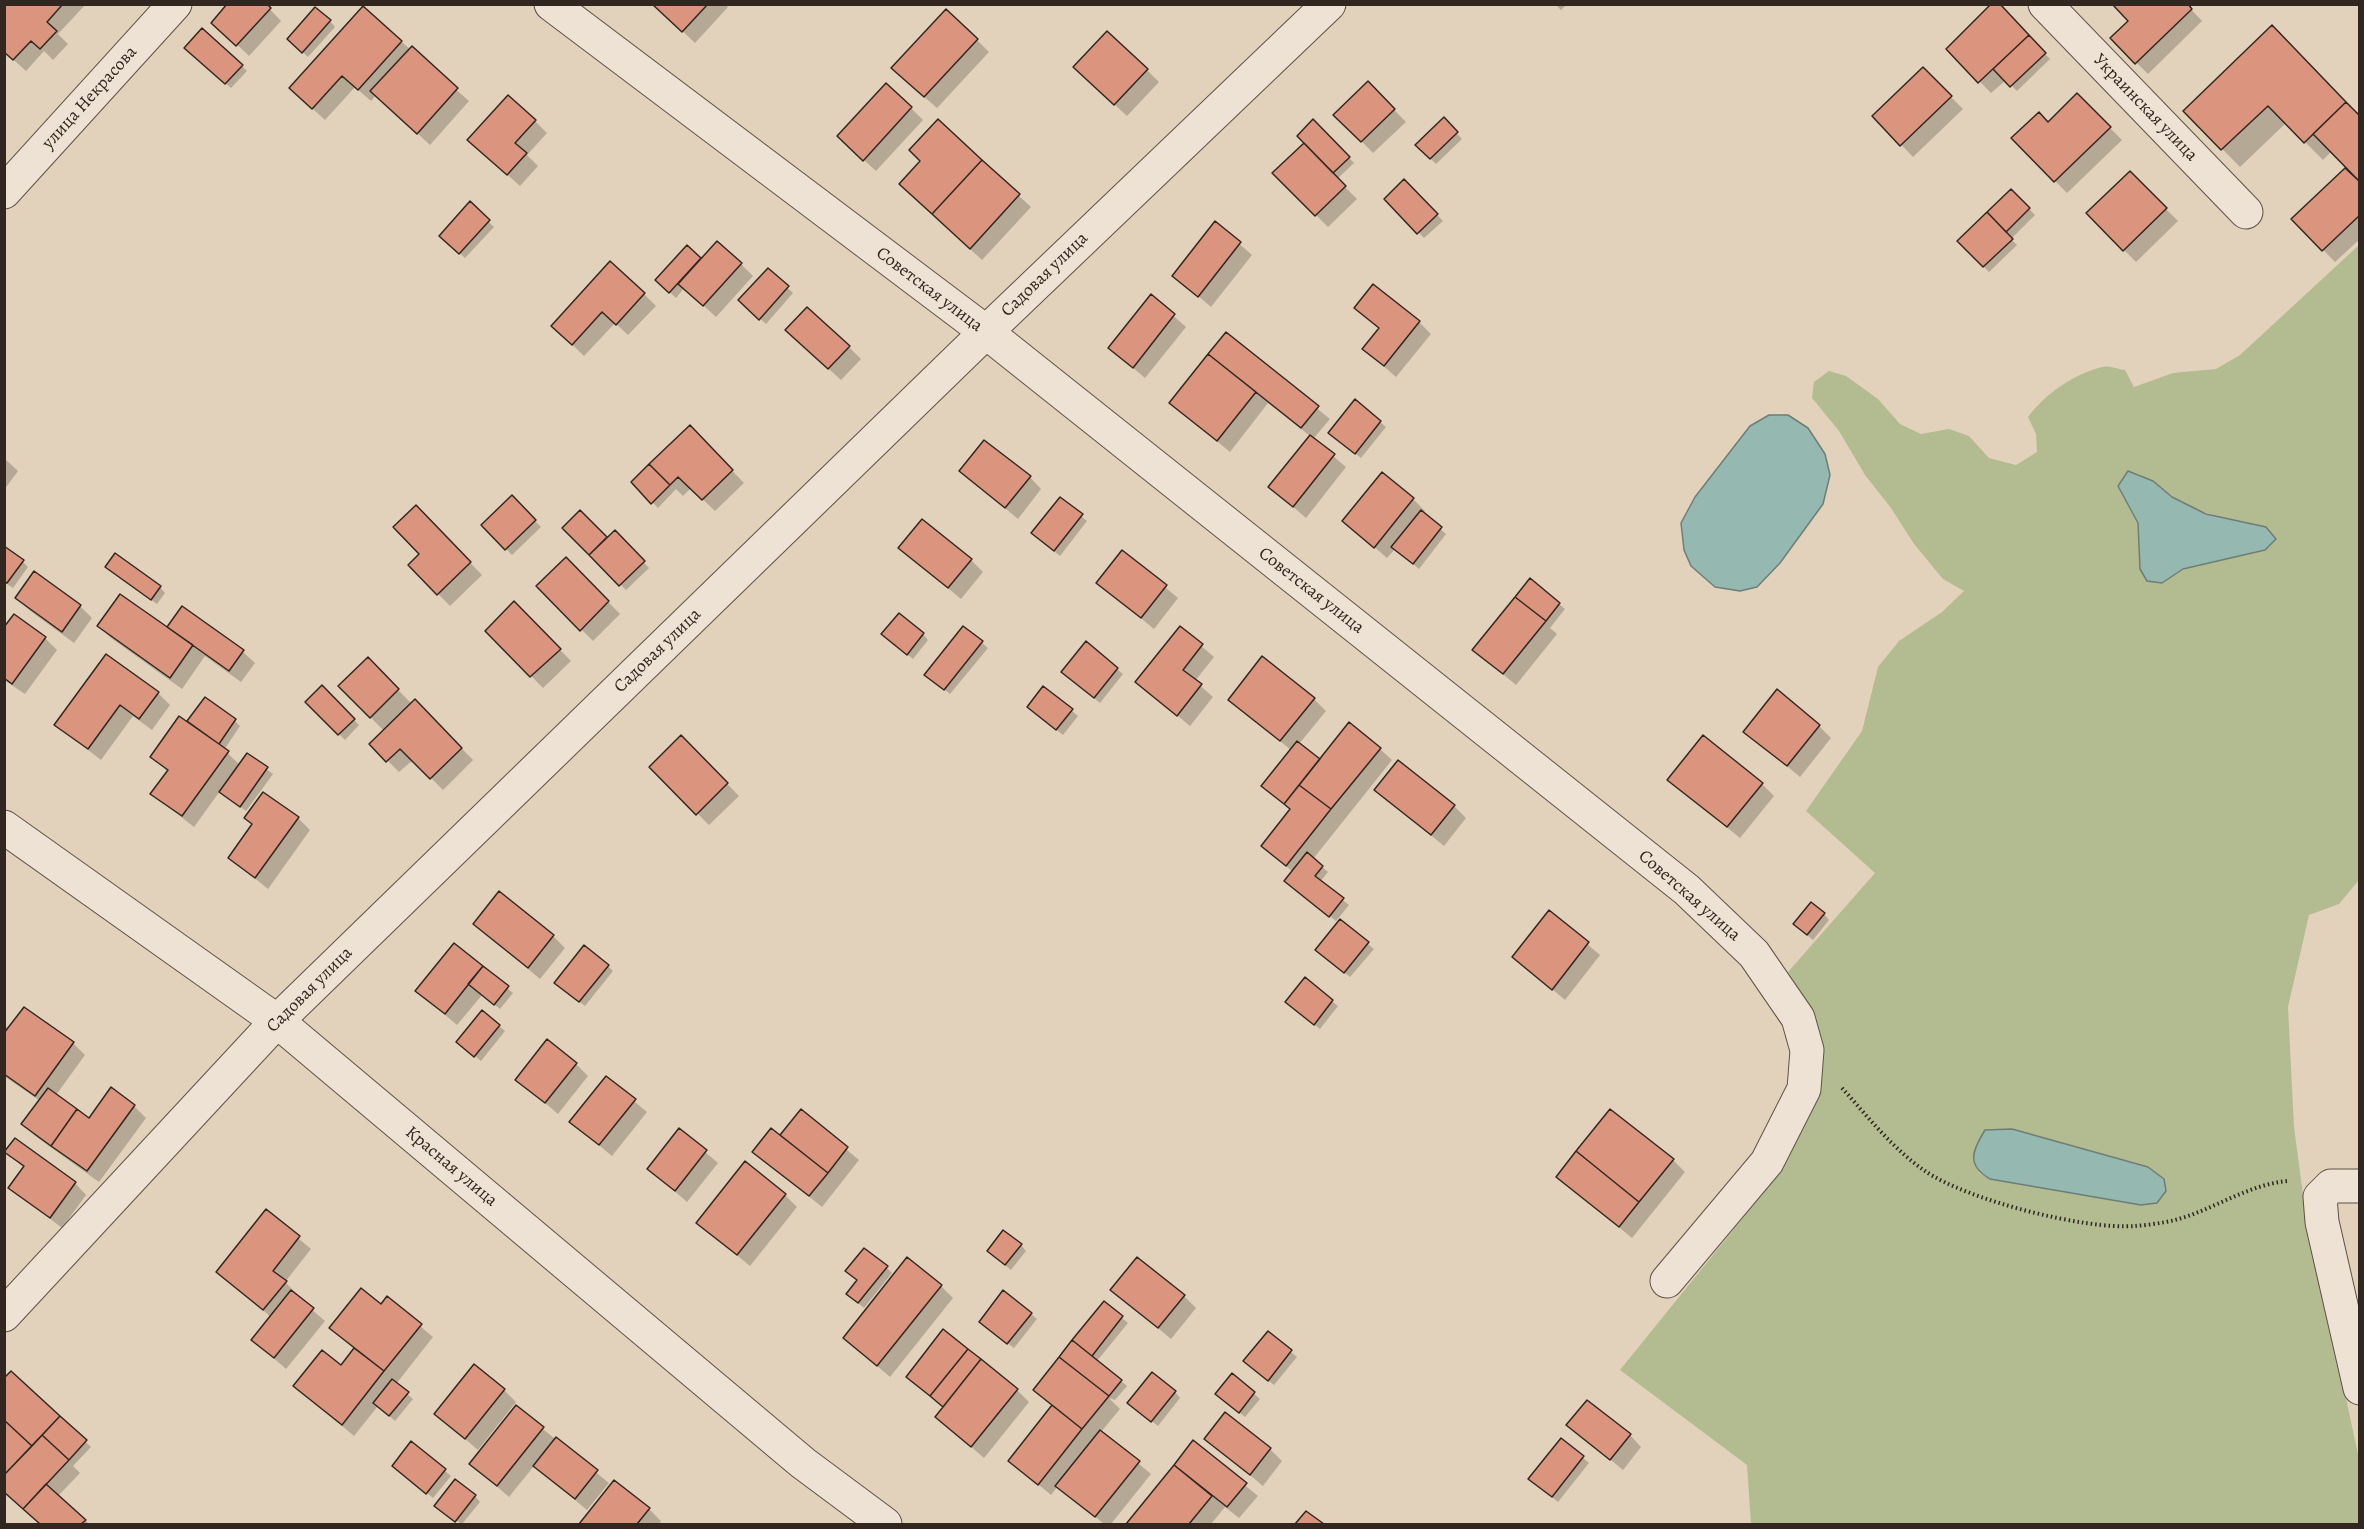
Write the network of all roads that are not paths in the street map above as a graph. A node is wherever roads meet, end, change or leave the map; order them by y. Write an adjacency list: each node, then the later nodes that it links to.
1 (175, 4): 5 (street, улица Некрасова)
2 (551, 4): 7 (street, Советская улица)
3 (1329, 4): 7 (street, Садовая улица)
4 (2045, 4): 6 (street, Украинская улица)
5 (4, 192)
6 (2246, 212)
7 (986, 332): 9 (street, Садовая улица); 11 (street, Советская улица)
8 (4, 827): 9 (street, Красная улица)
9 (277, 1022): 12 (street, Садовая улица); 14 (street, Красная улица)
10 (2346, 1185): 13 (street)
11 (1667, 1281)
12 (4, 1315)
13 (2360, 1388)
14 (885, 1524)

